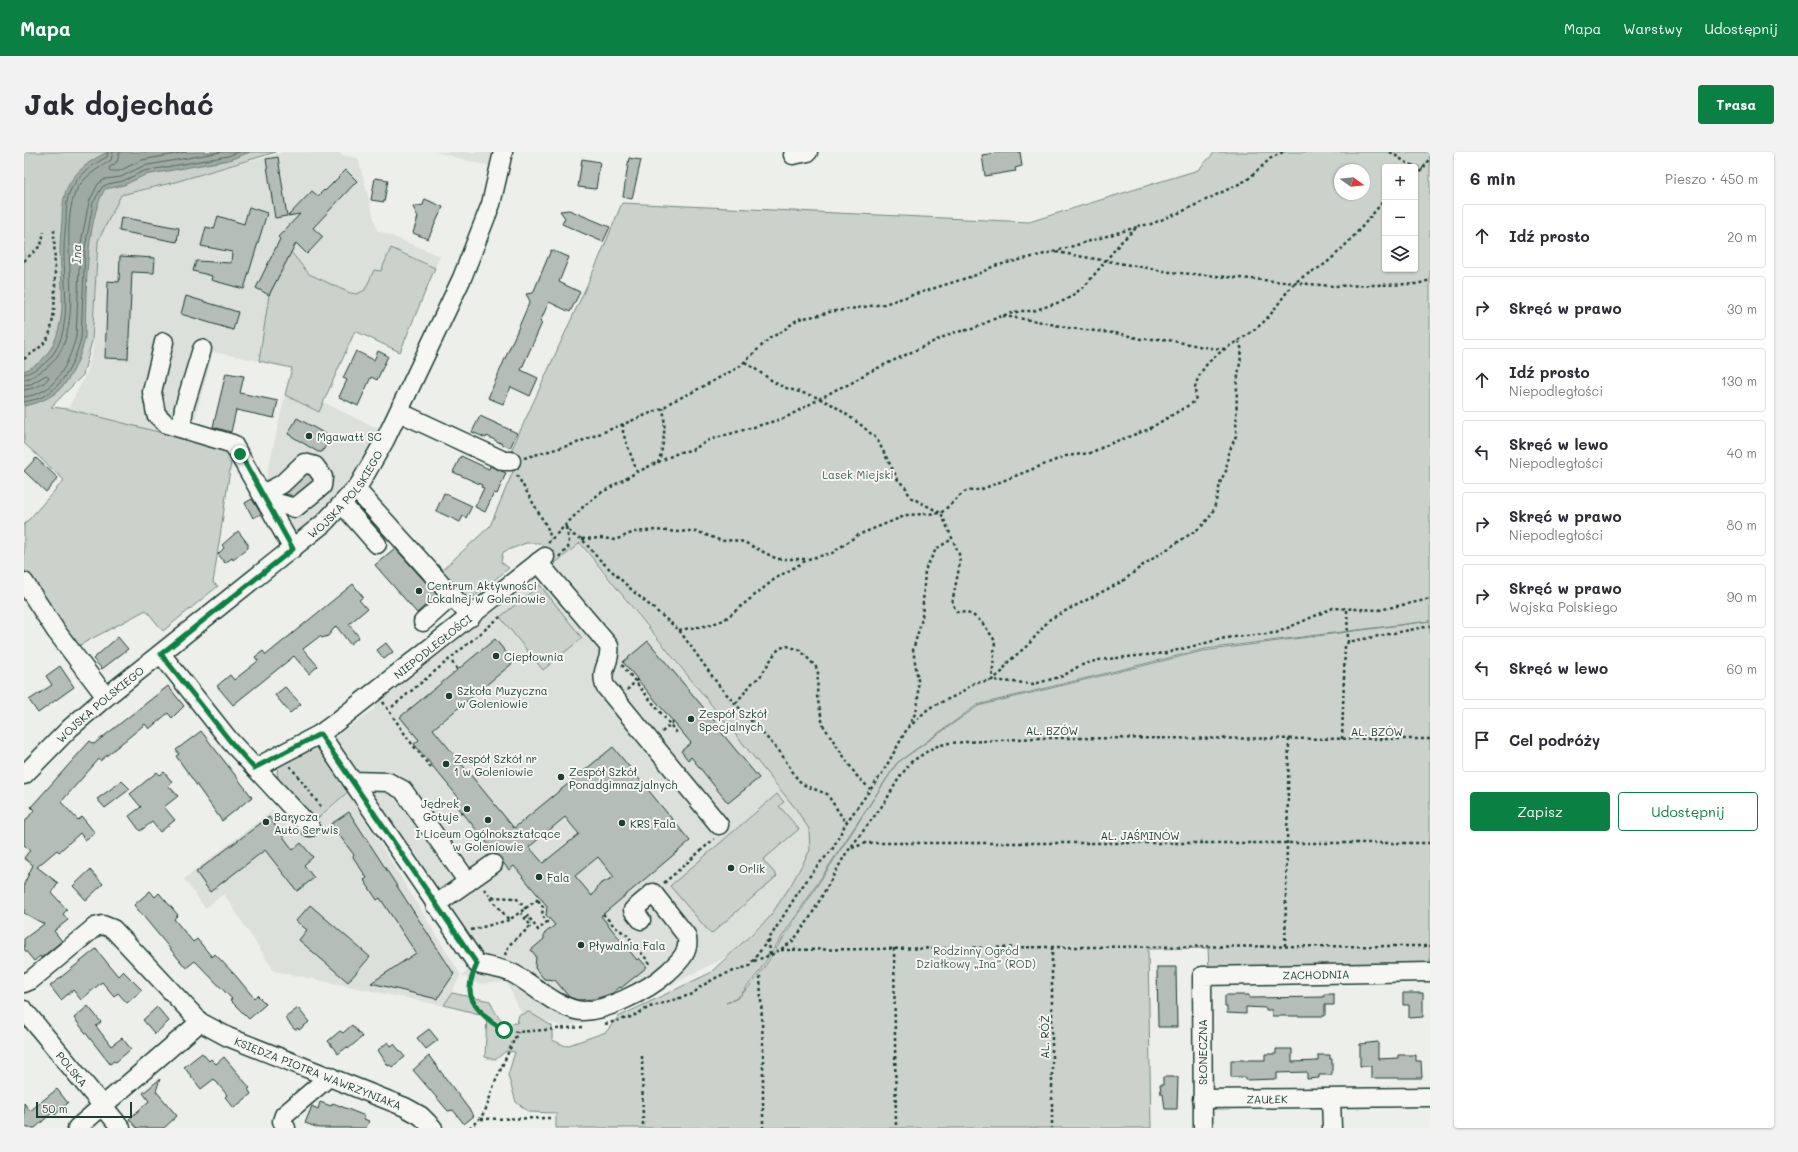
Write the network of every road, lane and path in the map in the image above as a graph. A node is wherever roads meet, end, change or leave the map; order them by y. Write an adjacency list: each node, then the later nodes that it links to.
1 (503, 152): 25 (street, WOJSKA POLSKIEGO)
2 (1283, 152): 8 (path)
3 (1390, 152): 5 (path)
4 (1430, 159): 5 (path)
5 (1423, 169): 6 (path)
6 (1418, 173)
7 (1384, 200): 15 (path)
8 (1138, 226): 11 (path); 13 (path)
9 (54, 228): 21 (path)
10 (44, 232): 12 (path)
11 (1053, 252): 13 (path); 22 (path)
12 (24, 261)
13 (1107, 261): 15 (path); 16 (path)
14 (1430, 280): 15 (path)
15 (1295, 283): 18 (path)
16 (1001, 316): 20 (path); 23 (path)
17 (164, 342): 27 (street)
18 (1239, 342): 20 (path); 55 (path)
19 (202, 349): 27 (street)
20 (1225, 349): 34 (path)
21 (24, 359)
22 (745, 362): 23 (path); 24 (path)
23 (821, 399): 29 (path); 34 (path)
24 (663, 408): 26 (path); 29 (path)
25 (399, 412): 28 (street); 31 (street, WOJSKA POLSKIEGO)
26 (623, 424): 28 (path); 30 (path)
27 (181, 428): 32 (street)
28 (511, 461): 40 (path)
29 (658, 463): 30 (path)
30 (636, 472): 35 (path)
31 (356, 489): 33 (street, WOJSKA POLSKIEGO); 43 (street)
32 (266, 500): 32 (street); 39 (street)
33 (343, 505): 38 (street); 39 (street, WOJSKA POLSKIEGO)
34 (941, 513): 37 (path); 41 (path)
35 (565, 526): 36 (path); 40 (path); 40 (path)
36 (582, 539): 41 (path); 50 (path)
37 (952, 540): 55 (path); 60 (path)
38 (377, 544)
39 (293, 549): 52 (street, WOJSKA POLSKIEGO)
40 (546, 550): 46 (street, NIEPODLEGŁOŚCI); 74 (street)
41 (808, 559): 50 (path)
42 (24, 582): 57 (street)
43 (452, 596): 46 (street); 48 (street)
44 (1430, 599): 45 (path)
45 (1347, 610): 51 (path); 55 (path)
46 (471, 617): 56 (street, NIEPODLEGŁOŚCI)
47 (500, 617): 59 (path)
48 (422, 622)
49 (1430, 626): 51 (path)
50 (679, 630): 58 (path)
51 (1348, 642): 63 (path)
52 (161, 654): 57 (street, WOJSKA POLSKIEGO); 66 (street)
53 (452, 662): 54 (path)
54 (458, 670)
55 (992, 680): 60 (path)
56 (376, 692): 61 (street, NIEPODLEGŁOŚCI); 67 (path)
57 (106, 697): 68 (street, WOJSKA POLSKIEGO)
58 (736, 702): 70 (path); 72 (path)
59 (392, 707)
60 (907, 729): 70 (path)
61 (320, 734): 65 (street, NIEPODLEGŁOŚCI); 69 (street)
62 (1288, 739): 63 (path, AL. BZÓW); 75 (path); 77 (path, AL. BZÓW)
63 (1342, 739): 64 (path, AL. BZÓW)
64 (1430, 739)
65 (281, 755): 66 (street, NIEPODLEGŁOŚCI); 71 (path)
66 (254, 768): 73 (street)
67 (431, 768)
68 (24, 775)
69 (352, 781): 79 (street); 82 (street)
70 (870, 789): 72 (path)
71 (322, 808)
72 (846, 823): 90 (path)
73 (310, 827)
74 (718, 830): 80 (path)
75 (1286, 843): 76 (path, AL. JAŚMINÓW); 77 (path, AL. JAŚMINÓW); 91 (path)
76 (1430, 843)
77 (851, 849): 95 (path, AL. BZÓW)
78 (493, 864): 79 (street)
79 (476, 885): 81 (path); 82 (street)
80 (653, 893): 88 (street); 99 (street)
81 (491, 897): 83 (path); 87 (path)
82 (435, 905): 99 (street)
83 (526, 909): 84 (path); 86 (path)
84 (522, 913): 86 (path); 87 (path)
85 (603, 914): 98 (path)
86 (526, 918): 97 (path)
87 (509, 920): 89 (path)
88 (641, 920)
89 (470, 930)
90 (769, 939): 96 (path); 100 (path)
91 (1285, 946): 92 (path); 93 (path)
92 (1430, 946)
93 (1052, 947): 94 (path); 126 (path, AL. RÓŻ)
94 (894, 948): 95 (path); 125 (path)
95 (780, 950): 96 (path)
96 (770, 955): 100 (path)
97 (504, 957)
98 (648, 961)
99 (477, 964): 109 (path)
100 (749, 966): 107 (path)
101 (1430, 972): 103 (street, ZACHODNIA)
102 (760, 976): 124 (path)
103 (1202, 976): 113 (street, SŁONECZNA)
104 (24, 983): 106 (street, KSIĘDZA PIOTRA WAWRZYNIAKA)
105 (24, 1010): 115 (street, POLSKA)
106 (200, 1022): 111 (street, KSIĘDZA PIOTRA WAWRZYNIAKA); 115 (street)
107 (602, 1025)
108 (587, 1026): 109 (path)
109 (518, 1032): 117 (path)
110 (642, 1056): 123 (path)
111 (330, 1076): 120 (street); 121 (street, KSIĘDZA PIOTRA WAWRZYNIAKA)
112 (1429, 1097): 114 (street, ZAUŁEK)
113 (1202, 1099): 114 (street, ZAUŁEK); 127 (street, SŁONECZNA)
114 (1331, 1099): 128 (street)
115 (104, 1106): 118 (street); 119 (street, POLSKA)
116 (550, 1118): 117 (path)
117 (480, 1119): 122 (path)
118 (77, 1128)
119 (121, 1128)
120 (286, 1128)
121 (433, 1128)
122 (468, 1128)
123 (643, 1128)
124 (763, 1128)
125 (896, 1128)
126 (1052, 1128)
127 (1203, 1128)
128 (1332, 1128)

